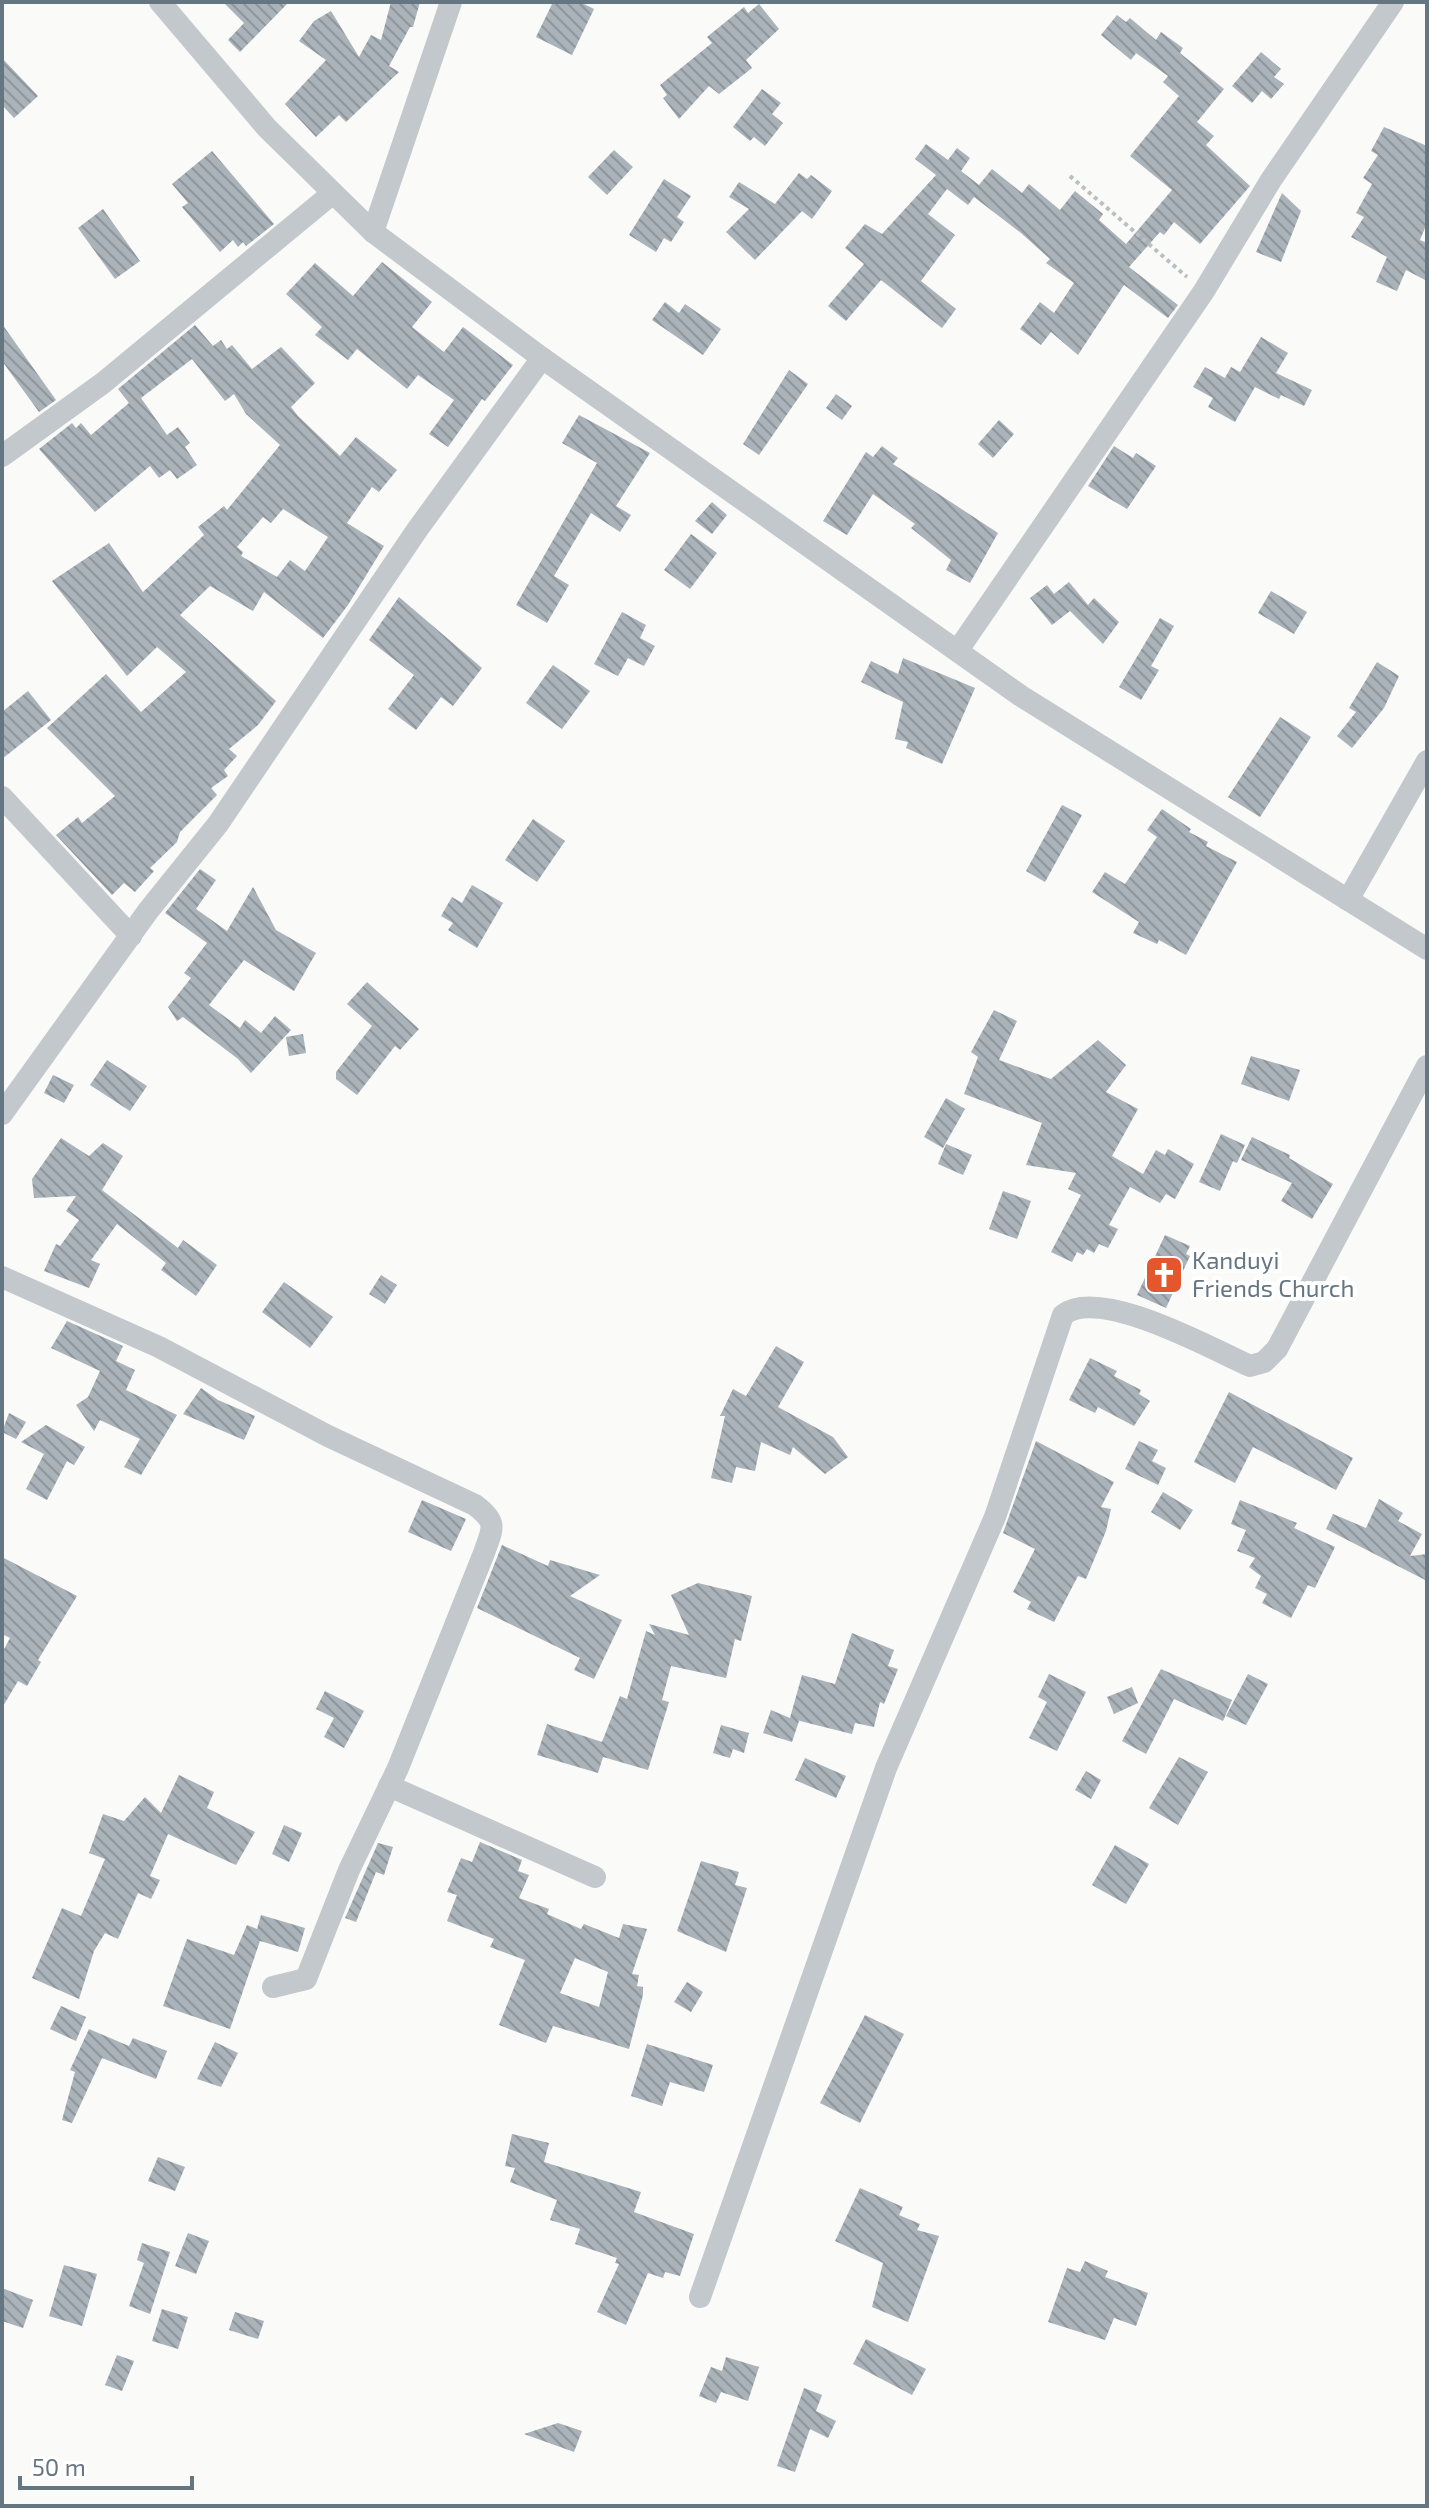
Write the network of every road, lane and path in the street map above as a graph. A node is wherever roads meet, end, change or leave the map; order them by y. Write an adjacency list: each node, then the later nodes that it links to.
1 (160, 2): 5 (street)
2 (451, 2): 6 (street)
3 (1393, 2): 7 (street)
4 (1070, 176): 7 (path)
5 (333, 193): 6 (street); 9 (street)
6 (373, 232): 8 (street)
7 (1204, 291): 10 (street)
8 (542, 358): 10 (street); 14 (street)
9 (2, 456)
10 (958, 650): 13 (street)
11 (1427, 761): 13 (street)
12 (2, 797): 14 (street)
13 (1348, 900): 15 (street)
14 (131, 936): 17 (street)
15 (1427, 949)
16 (1427, 1066): 22 (street)
17 (6, 1100)
18 (2, 1277): 19 (street)
19 (389, 1786): 20 (street); 21 (street)
20 (595, 1877)
21 (273, 1987)
22 (700, 2297)

